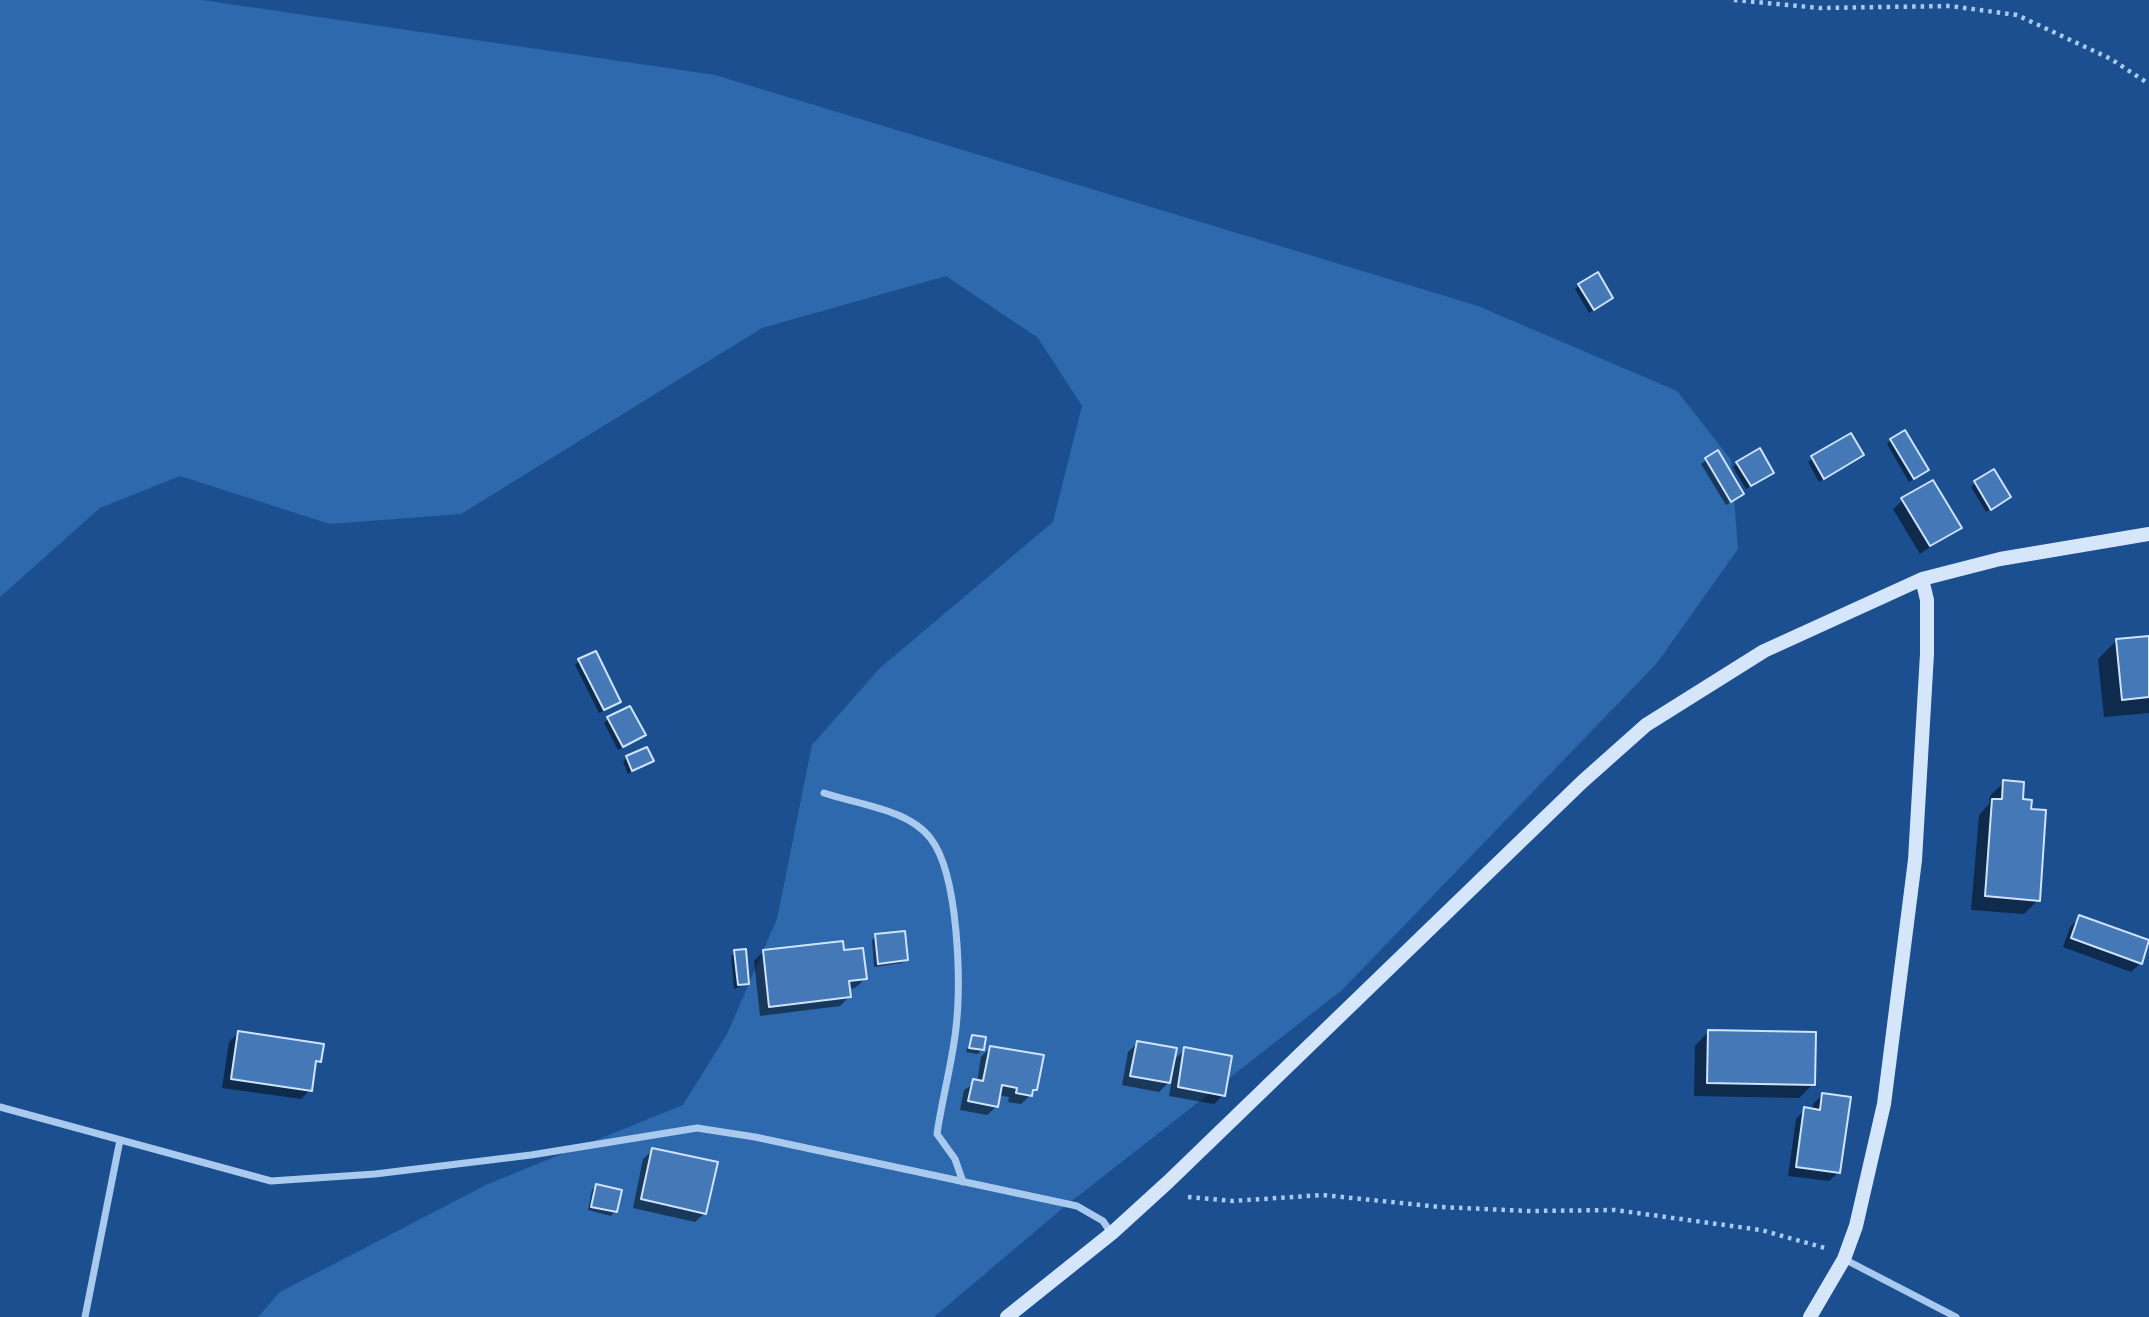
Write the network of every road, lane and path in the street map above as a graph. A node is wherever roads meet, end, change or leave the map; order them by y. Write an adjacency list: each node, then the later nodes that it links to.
1 (1734, 0): 2 (path)
2 (2149, 84)
3 (2149, 534): 4 (street)
4 (1922, 579): 9 (street); 11 (street)
5 (824, 793): 8 (street)
6 (0, 1107): 7 (street)
7 (120, 1140): 8 (street); 12 (street)
8 (963, 1182): 10 (street)
9 (1168, 1182): 10 (street); 11 (path)
10 (1112, 1233): 13 (street)
11 (1844, 1259): 14 (street); 15 (street)
12 (85, 1317)
13 (1007, 1317)
14 (1810, 1317)
15 (1956, 1317)

